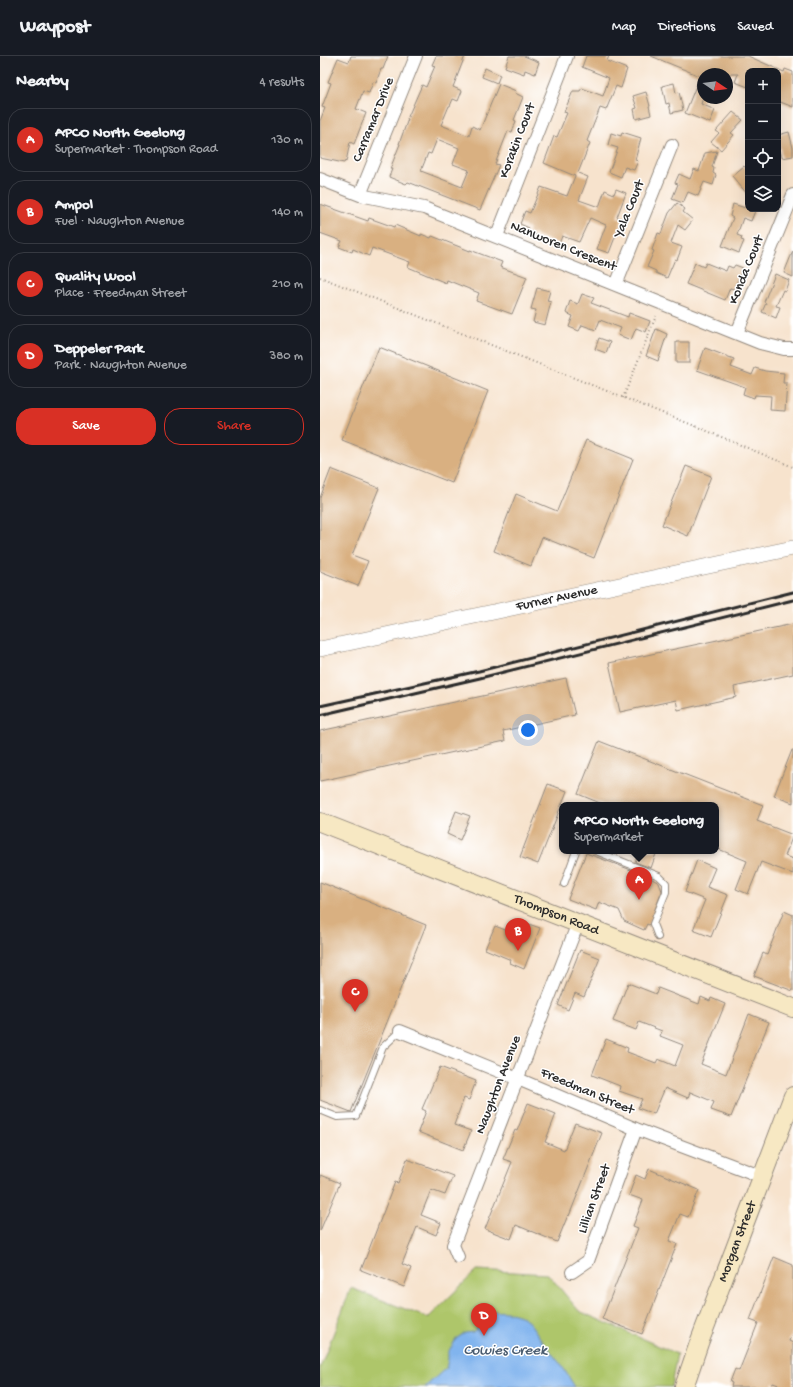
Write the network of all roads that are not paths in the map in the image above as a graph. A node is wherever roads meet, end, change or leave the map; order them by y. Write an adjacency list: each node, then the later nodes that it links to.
1 (416, 56): 5 (street, Carramar Drive)
2 (567, 56): 7 (street, Korakin Court)
3 (672, 145): 8 (street, Yala Court)
4 (320, 179): 5 (street, Nanworen Crescent)
5 (360, 195): 7 (street, Nanworen Crescent)
6 (793, 195): 9 (street, Konda Court)
7 (497, 236): 8 (street, Nanworen Crescent)
8 (616, 284): 9 (street, Nanworen Crescent)
9 (737, 333): 10 (street, Nanworen Crescent)
10 (793, 349)
11 (793, 548): 12 (street, Furner Avenue)
12 (320, 649)
13 (320, 822): 17 (main road, Thompson Road)
14 (575, 854): 16 (lane)
15 (604, 854): 18 (lane)
16 (564, 884)
17 (578, 923): 19 (main road, Thompson Road); 21 (street, Naughton Avenue)
18 (658, 937)
19 (793, 1008)
20 (400, 1031): 21 (street, Freedman Street); 23 (lane)
21 (518, 1079): 24 (street, Freedman Street); 26 (street, Naughton Avenue)
22 (793, 1096): 25 (main road, Morgan Street)
23 (320, 1110)
24 (636, 1129): 25 (street, Freedman Street); 27 (street, Lillian Street)
25 (763, 1177): 28 (main road, Morgan Street)
26 (458, 1257)
27 (572, 1272)
28 (684, 1387)

